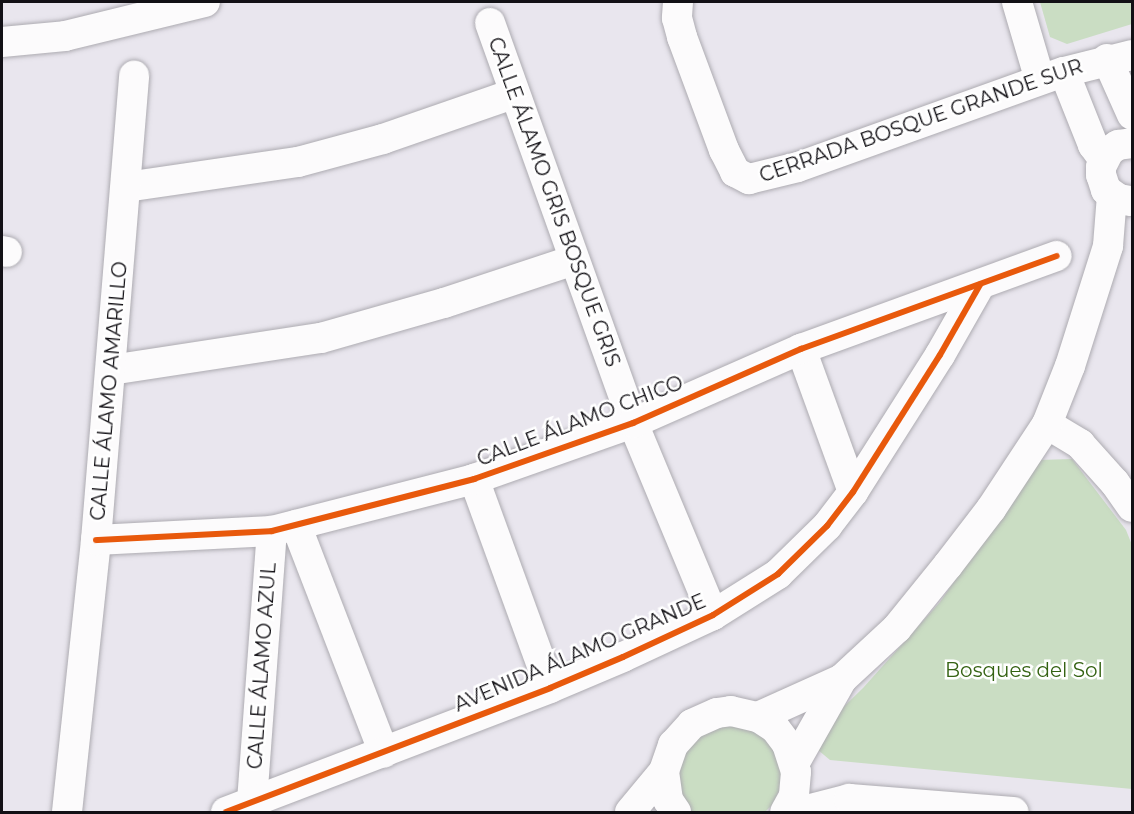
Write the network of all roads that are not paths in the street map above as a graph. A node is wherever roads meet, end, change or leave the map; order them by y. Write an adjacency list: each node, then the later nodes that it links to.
1 (205, 2): 5 (street)
2 (1017, 2): 8 (street)
3 (678, 10): 8 (street, CERRADA BOSQUE GRANDE SUR)
4 (490, 23): 9 (street, CALLE ÁLAMO GRIS BOSQUE GRIS)
5 (2, 42)
6 (1120, 57): 8 (street, CERRADA BOSQUE GRANDE SUR); 10 (street)
7 (134, 76): 13 (street, CALLE ÁLAMO AMARILLO)
8 (1052, 76): 12 (street)
9 (513, 94): 13 (street); 16 (street, CALLE ÁLAMO GRIS BOSQUE GRIS)
10 (1132, 116)
11 (1132, 143): 12 (street)
12 (1103, 159): 14 (street)
13 (126, 187): 19 (street, CALLE ÁLAMO AMARILLO)
14 (1126, 200): 21 (street)
15 (1057, 256): 17 (street, CALLE ÁLAMO CHICO)
16 (574, 260): 19 (street); 20 (street, CALLE ÁLAMO GRIS BOSQUE GRIS)
17 (980, 285): 18 (street, CALLE ÁLAMO CHICO); 23 (street, AVENIDA ÁLAMO GRANDE)
18 (801, 349): 20 (street, CALLE ÁLAMO CHICO); 23 (street)
19 (111, 370): 26 (street, CALLE ÁLAMO AMARILLO)
20 (633, 423): 22 (street, CALLE ÁLAMO CHICO); 27 (street, CALLE ÁLAMO GRIS BOSQUE GRIS)
21 (1047, 424): 24 (street); 28 (street)
22 (474, 478): 25 (street, CALLE ÁLAMO CHICO); 29 (street)
23 (853, 492): 27 (street, AVENIDA ÁLAMO GRANDE)
24 (1132, 507)
25 (284, 528): 26 (street, CALLE ÁLAMO CHICO); 31 (street); 35 (street, CALLE ÁLAMO AZUL)
26 (96, 540): 36 (street, CALLE ÁLAMO AMARILLO)
27 (713, 615): 29 (street, AVENIDA ÁLAMO GRANDE)
28 (842, 679): 30 (street); 32 (street)
29 (550, 688): 31 (street, AVENIDA ÁLAMO GRANDE)
30 (758, 717): 32 (street); 33 (street)
31 (384, 753): 35 (street, AVENIDA ÁLAMO GRANDE)
32 (795, 767): 34 (street); 39 (street)
33 (664, 771): 37 (street); 38 (street)
34 (849, 799): 40 (street); 41 (street)
35 (239, 807)
36 (67, 813)
37 (630, 813)
38 (676, 813)
39 (785, 813)
40 (800, 813)
41 (1013, 813)

